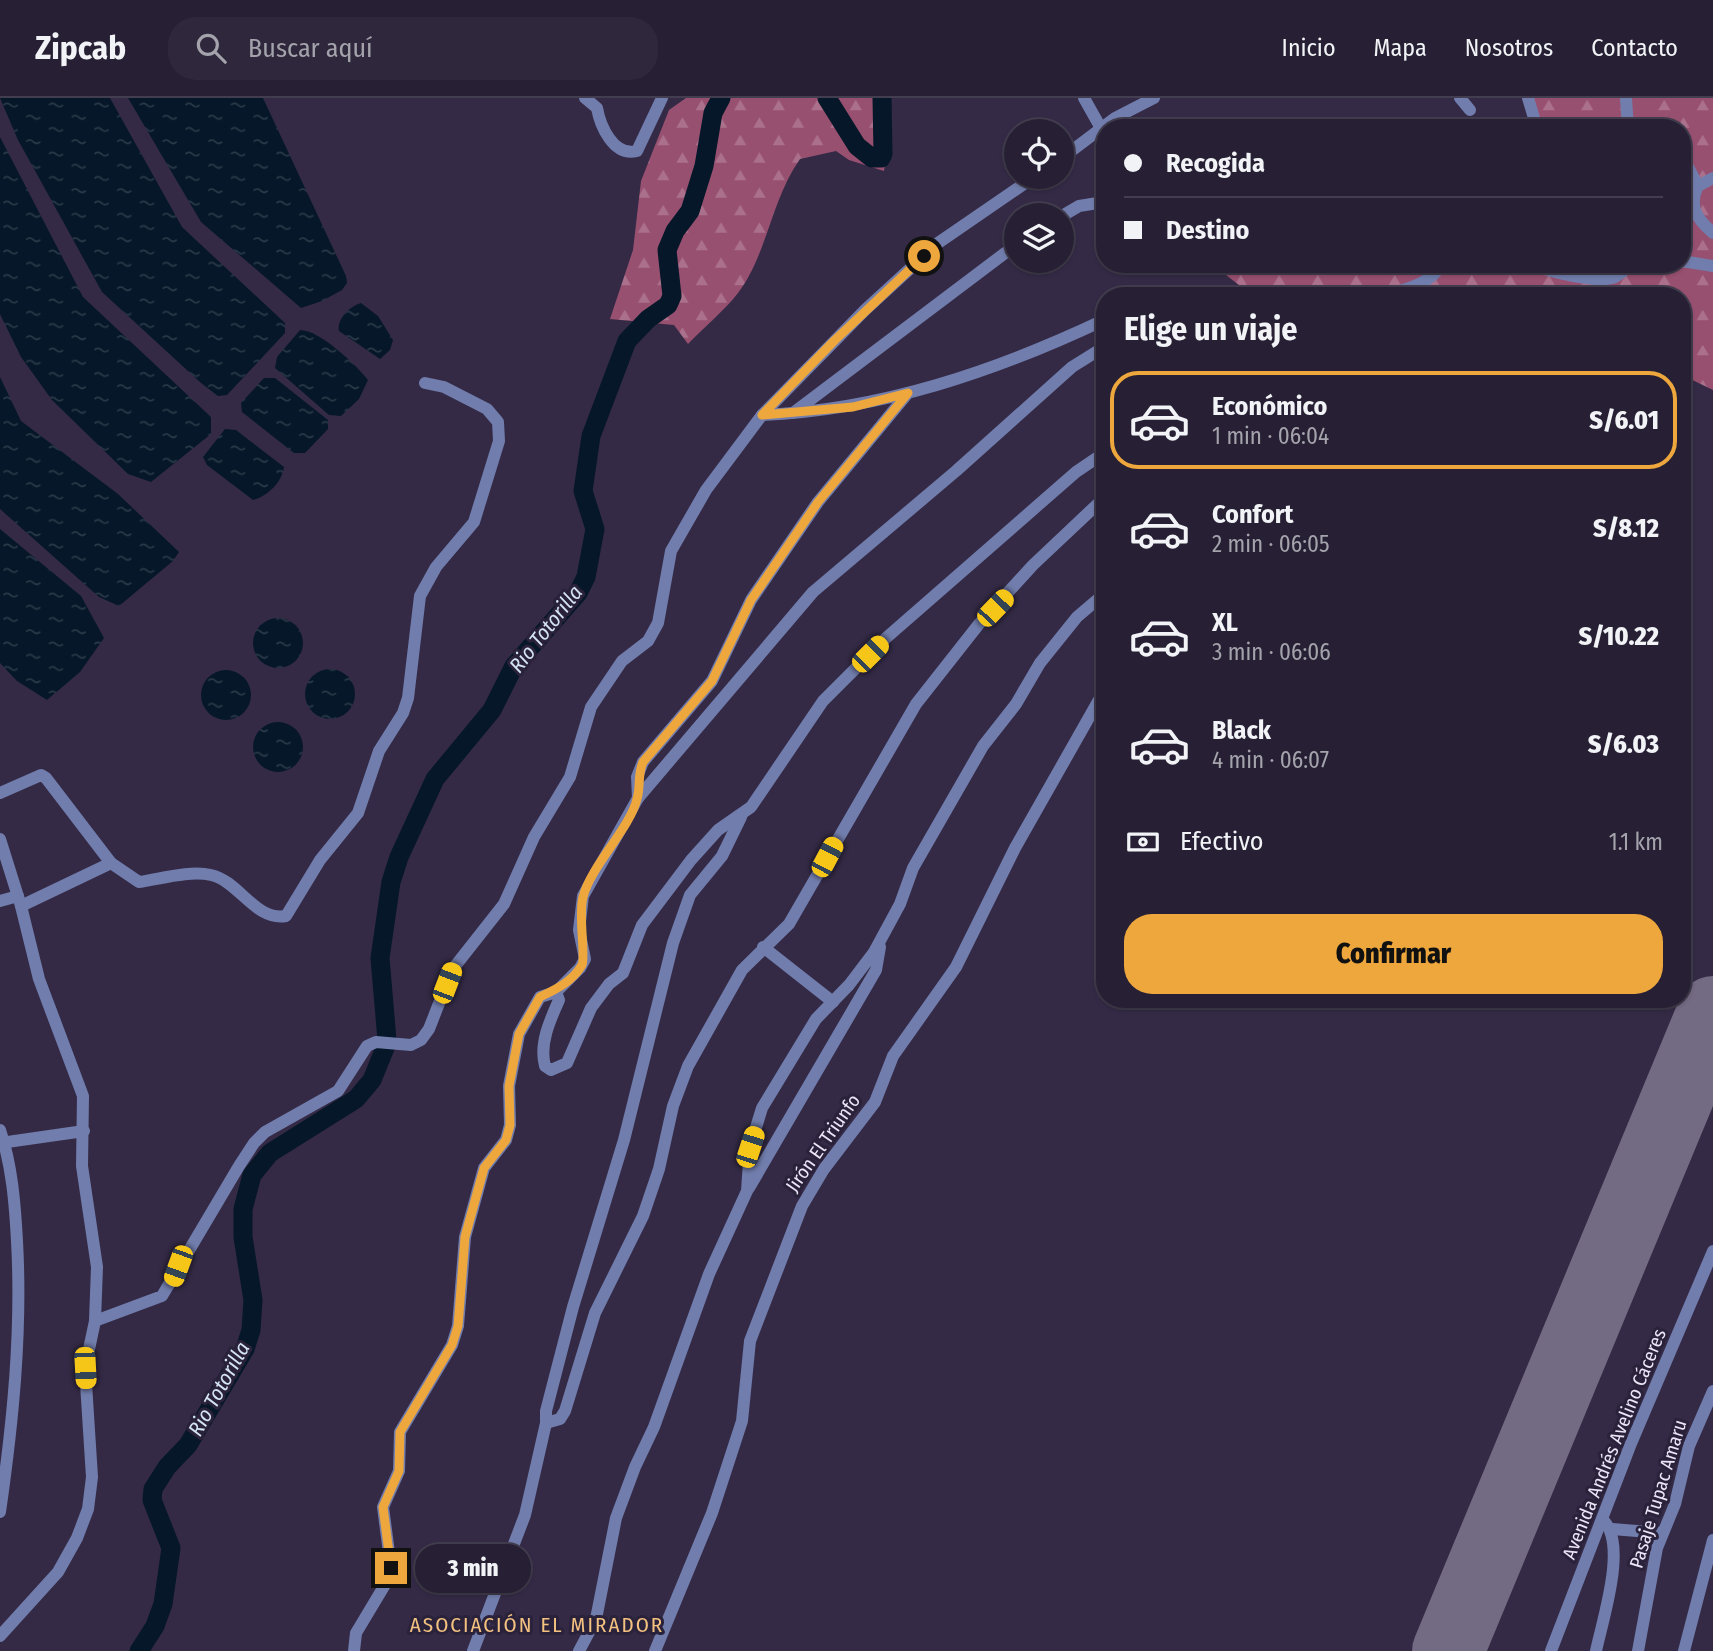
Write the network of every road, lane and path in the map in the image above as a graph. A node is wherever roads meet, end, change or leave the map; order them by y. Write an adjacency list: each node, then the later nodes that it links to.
1 (585, 98): 2 (street)
2 (662, 98)
3 (1084, 98): 9 (street)
4 (1154, 98): 10 (street)
5 (1460, 98): 8 (street)
6 (1528, 98): 11 (street)
7 (1626, 98): 12 (street)
8 (1470, 110)
9 (1096, 119)
10 (1114, 119)
11 (1534, 119)
12 (1627, 119)
13 (1096, 134): 14 (street)
14 (1074, 150)
15 (1691, 173): 17 (street)
16 (1713, 178): 17 (street)
17 (1698, 186): 21 (street)
18 (1017, 189): 34 (street)
19 (1096, 203): 20 (street)
20 (1074, 209)
21 (1713, 233)
22 (1004, 254): 33 (street)
23 (1691, 262): 24 (street)
24 (1713, 265)
25 (1437, 273): 28 (street)
26 (1560, 273): 27 (street)
27 (1619, 273)
28 (1412, 287)
29 (1096, 323): 32 (street)
30 (1096, 352): 40 (street)
31 (425, 383): 43 (street)
32 (908, 393): 33 (street); 40 (street)
33 (793, 414): 34 (street)
34 (762, 415): 54 (street)
35 (1096, 458): 41 (street)
36 (1096, 505): 47 (street)
37 (1096, 600): 46 (street)
38 (1096, 705): 67 (street, Jirón El Triunfo)
39 (0, 793): 43 (street)
40 (638, 798): 48 (street)
41 (742, 814): 48 (street); 56 (street)
42 (0, 839): 45 (street)
43 (111, 863): 45 (street)
44 (0, 901): 45 (street)
45 (20, 901): 50 (street)
46 (881, 938): 49 (street); 52 (street)
47 (763, 947): 49 (street); 56 (street)
48 (556, 992): 64 (street)
49 (833, 1002): 52 (street)
50 (84, 1131): 51 (street); 54 (street)
51 (1, 1139): 57 (street)
52 (747, 1191): 66 (street)
53 (1713, 1251): 58 (street, Avenida Andrés Avelino Cáceres)
54 (95, 1321): 63 (street)
55 (1713, 1391): 59 (street, Pasaje Tupac Amaru)
56 (547, 1423): 65 (street)
57 (0, 1511)
58 (1608, 1525): 59 (street); 68 (street, Avenida Andrés Avelino Cáceres); 69 (street)
59 (1662, 1533): 70 (street, Pasaje Tupac Amaru)
60 (1713, 1540): 61 (street)
61 (1698, 1593): 62 (street); 71 (street)
62 (1713, 1597)
63 (0, 1636)
64 (354, 1651)
65 (473, 1651)
66 (579, 1651)
67 (655, 1651)
68 (1551, 1651)
69 (1596, 1651)
70 (1638, 1651)
71 (1684, 1651)

